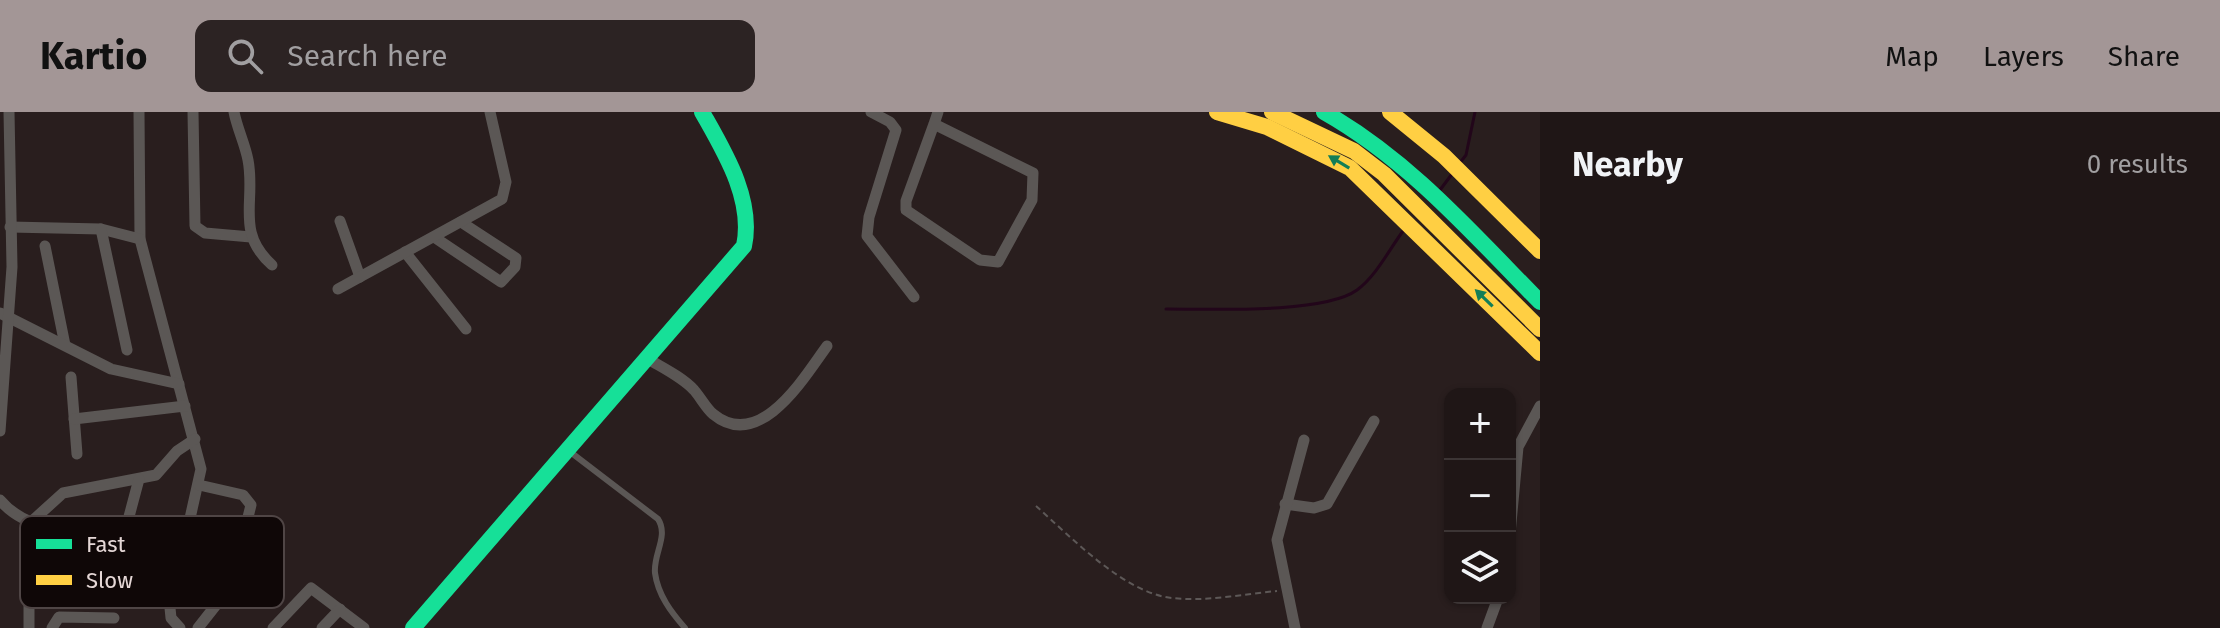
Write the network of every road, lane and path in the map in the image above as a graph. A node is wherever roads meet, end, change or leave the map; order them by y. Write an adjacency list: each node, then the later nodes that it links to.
1 (9, 112): 14 (street)
2 (139, 112): 22 (street)
3 (193, 112): 20 (street)
4 (234, 112): 20 (street)
5 (490, 112): 16 (street)
6 (702, 112): 38 (main road)
7 (871, 112): 29 (street)
8 (1217, 112): 11 (main road)
9 (1324, 112): 13 (main road)
10 (1390, 112): 24 (main road)
11 (1268, 117): 19 (main road, one-way to 11)
12 (936, 118): 12 (street)
13 (1350, 118): 30 (main road)
14 (4, 172): 17 (street)
15 (340, 221): 27 (street)
16 (461, 222): 21 (street); 21 (street)
17 (10, 227): 18 (street); 31 (street)
18 (101, 229): 22 (street); 36 (street)
19 (1430, 232): 33 (main road); 37 (main road, one-way to 19)
20 (251, 237): 26 (street)
21 (434, 237): 25 (street)
22 (140, 239): 40 (street)
23 (45, 246): 34 (street)
24 (1540, 251)
25 (405, 252): 27 (street); 32 (street)
26 (272, 265)
27 (360, 277): 28 (street)
28 (338, 289)
29 (914, 297)
30 (1540, 302)
31 (5, 316): 34 (street); 45 (street)
32 (466, 329)
33 (1540, 329)
34 (65, 345): 40 (street)
35 (827, 346): 38 (street)
36 (127, 350)
37 (1540, 353)
38 (648, 359): 48 (main road)
39 (71, 377): 43 (street)
40 (179, 384): 41 (street)
41 (185, 406): 43 (street); 46 (street)
42 (1540, 406): 60 (street)
43 (74, 419): 49 (street)
44 (1374, 421): 53 (street)
45 (0, 431)
46 (195, 439): 50 (street); 51 (street)
47 (1304, 440): 53 (street)
48 (568, 450): 73 (main road); 74 (lane)
49 (77, 454)
50 (139, 479): 56 (street); 57 (street)
51 (199, 485): 58 (street); 59 (street)
52 (0, 500): 55 (street)
53 (1285, 504): 61 (street)
54 (1036, 506): 61 (path)
55 (23, 516)
56 (38, 516)
57 (130, 516)
58 (192, 516)
59 (248, 516)
60 (1510, 532)
61 (1286, 591): 75 (street)
62 (1496, 604): 76 (street)
63 (30, 608): 67 (street)
64 (214, 608): 69 (street)
65 (340, 609): 70 (street); 71 (street); 72 (street)
66 (114, 618): 68 (street)
67 (29, 628)
68 (52, 628)
69 (198, 628)
70 (273, 628)
71 (322, 628)
72 (363, 628)
73 (413, 628)
74 (685, 628)
75 (1295, 628)
76 (1487, 628)

